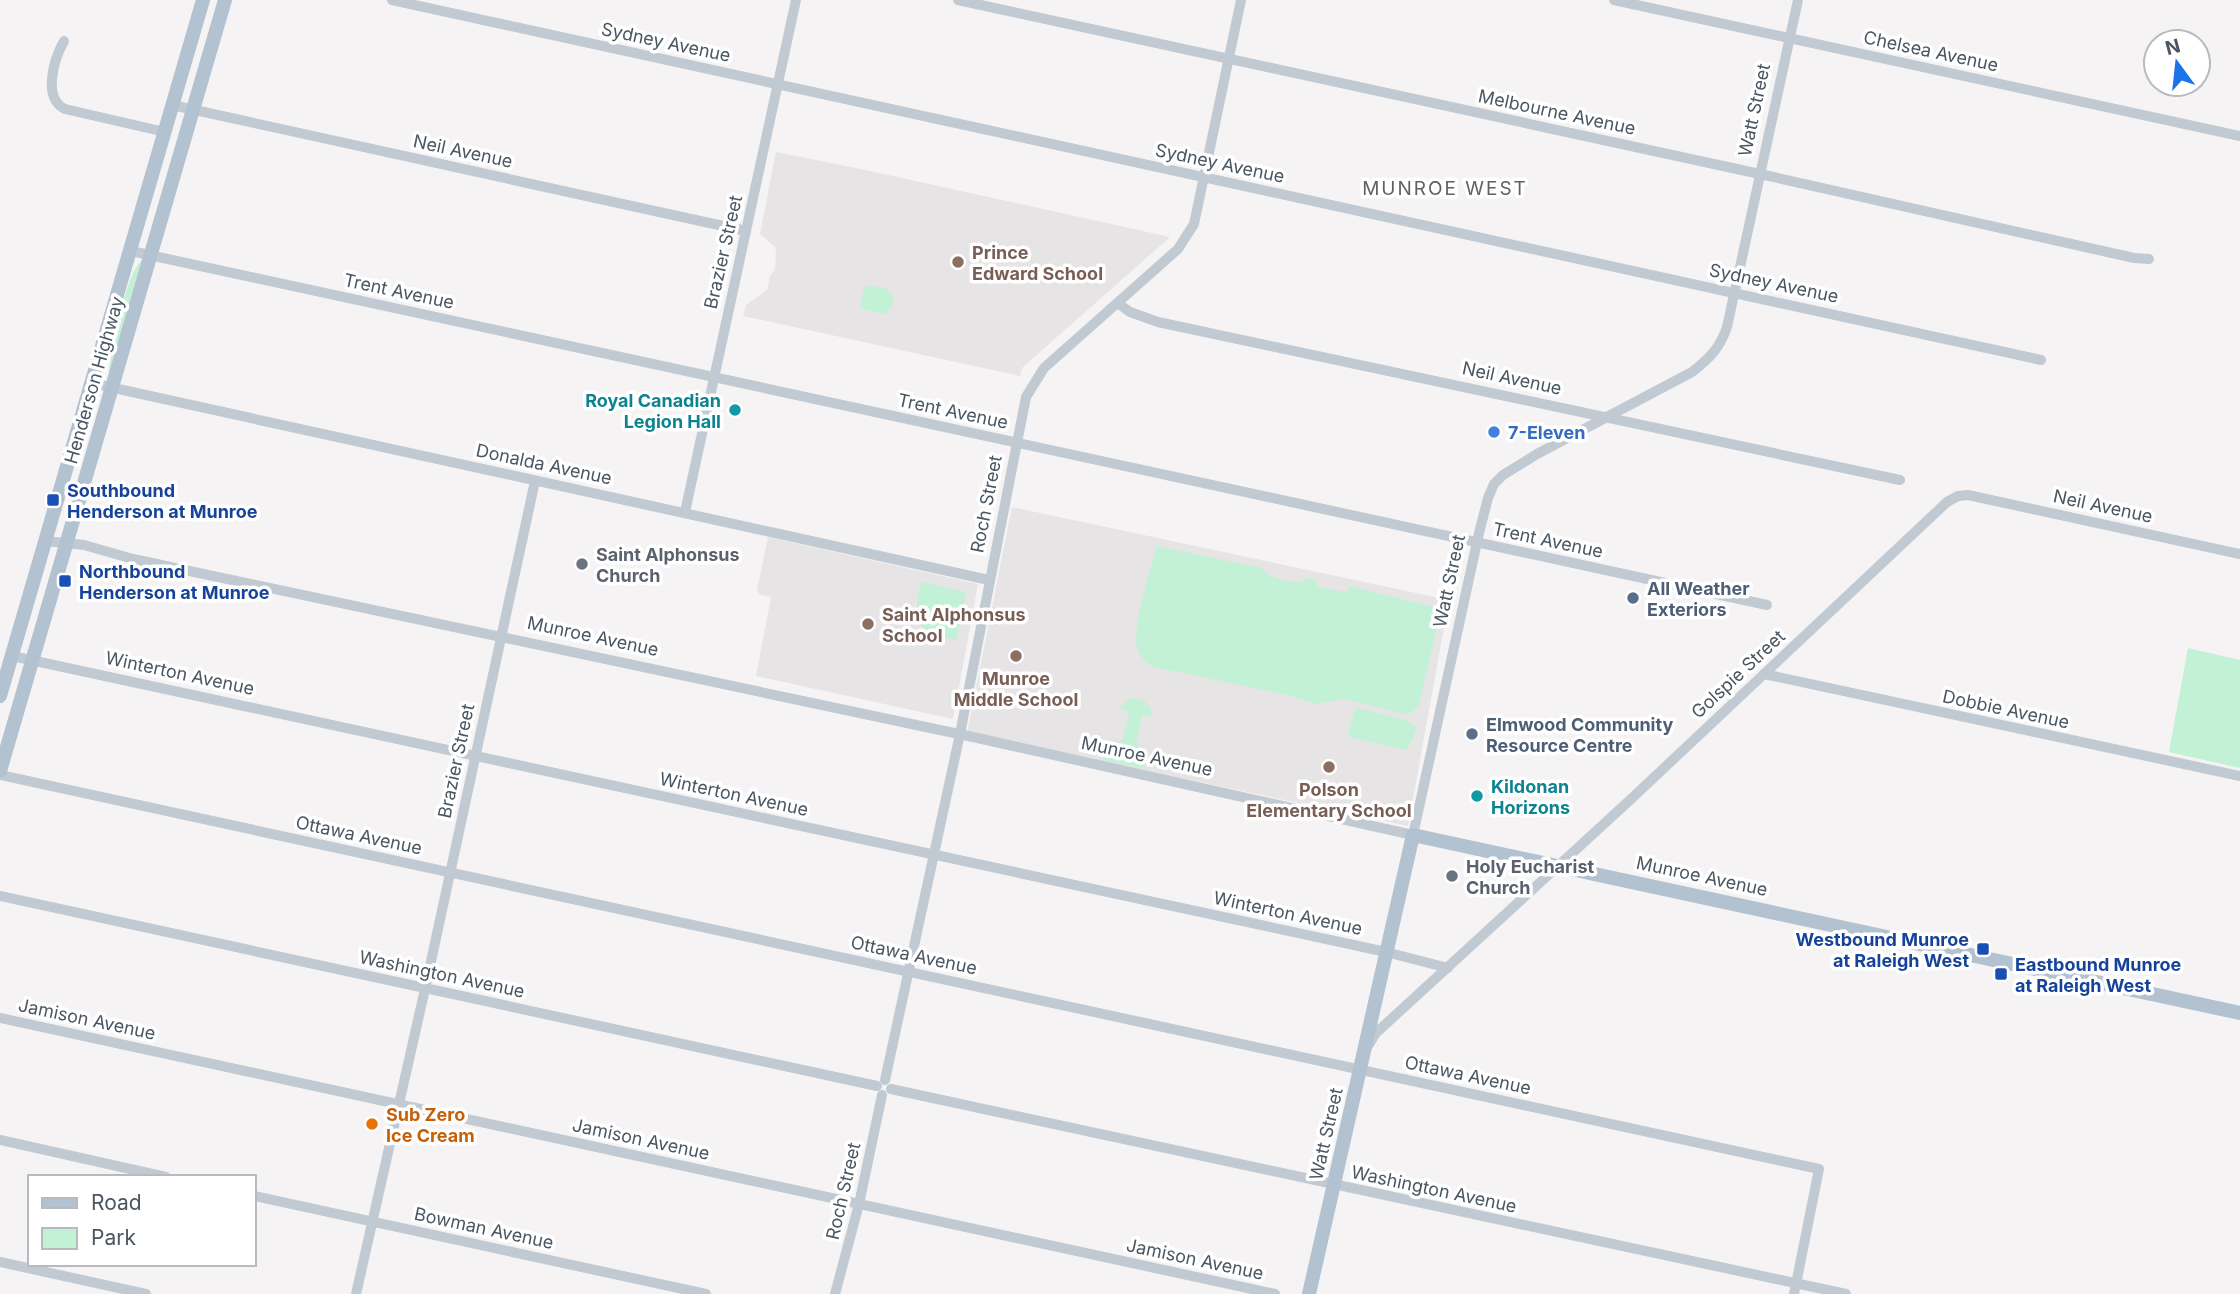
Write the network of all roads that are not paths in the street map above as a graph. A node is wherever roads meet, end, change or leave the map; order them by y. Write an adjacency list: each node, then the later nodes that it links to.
1 (203, 0): 13 (main road, Henderson Highway)
2 (225, 0): 14 (main road, Henderson Highway)
3 (392, 0): 12 (street, Sydney Avenue)
4 (796, 0): 12 (street, Brazier Street)
5 (958, 0): 11 (street, Melbourne Avenue)
6 (1241, 0): 11 (street, Roch Street)
7 (1614, 0): 9 (street, Chelsea Avenue)
8 (1798, 0): 9 (street, Watt Street)
9 (1790, 38): 16 (street, Chelsea Avenue); 18 (street, Watt Street)
10 (64, 41): 15 (street)
11 (1229, 59): 18 (street, Melbourne Avenue); 19 (street, Roch Street)
12 (778, 85): 19 (street, Sydney Avenue); 20 (street, Brazier Street)
13 (172, 105): 14 (street, Neil Avenue); 15 (main road, Henderson Highway)
14 (193, 111): 17 (main road, Henderson Highway); 20 (street, Neil Avenue)
15 (164, 132): 17 (main road); 21 (main road, Henderson Highway)
16 (2240, 136)
17 (185, 138): 22 (main road, Henderson Highway)
18 (1760, 174): 23 (street, Melbourne Avenue); 24 (street, Watt Street)
19 (1204, 177): 24 (street, Sydney Avenue); 25 (street, Roch Street)
20 (746, 231): 27 (street, Brazier Street)
21 (131, 251): 22 (street, Trent Avenue); 28 (main road, Henderson Highway)
22 (151, 255): 27 (street, Trent Avenue); 29 (main road, Henderson Highway)
23 (2149, 259)
24 (1734, 292): 26 (street, Sydney Avenue); 30 (street, Watt Street)
25 (1119, 304): 30 (street, Neil Avenue); 31 (street, Roch Street)
26 (2041, 360)
27 (715, 377): 31 (street, Trent Avenue); 35 (street, Brazier Street)
28 (91, 383): 29 (street, Donalda Avenue); 36 (main road, Henderson Highway)
29 (112, 388): 33 (street, Donalda Avenue); 38 (main road, Henderson Highway)
30 (1606, 417): 32 (street, Neil Avenue); 37 (street, Watt Street)
31 (1016, 443): 37 (street, Trent Avenue); 40 (street, Roch Street)
32 (1900, 480)
33 (535, 481): 35 (street, Donalda Avenue); 42 (street, Brazier Street)
34 (1958, 496): 39 (street, Neil Avenue); 45 (street, Golspie Street)
35 (685, 512): 40 (street, Donalda Avenue)
36 (46, 541): 38 (street, Munroe Avenue); 43 (main road, Henderson Highway)
37 (1477, 542): 41 (street, Trent Avenue); 51 (street, Watt Street)
38 (67, 543): 42 (street, Munroe Avenue); 44 (main road, Henderson Highway)
39 (2240, 554)
40 (989, 580): 47 (street, Roch Street)
41 (1767, 605)
42 (501, 635): 47 (street, Munroe Avenue); 48 (street, Brazier Street)
43 (12, 656): 44 (street, Winterton Avenue); 46 (main road, Henderson Highway)
44 (33, 659): 48 (street, Winterton Avenue); 49 (main road, Henderson Highway)
45 (1764, 674): 50 (street, Dobbie Avenue); 53 (street, Golspie Street)
46 (0, 696)
47 (960, 734): 51 (street, Munroe Avenue); 52 (street, Roch Street)
48 (477, 755): 52 (street, Winterton Avenue); 54 (street, Brazier Street)
49 (0, 773): 54 (street, Ottawa Avenue)
50 (2240, 776)
51 (1413, 835): 53 (main road, Munroe Avenue); 56 (main road, Watt Street)
52 (933, 855): 56 (street, Winterton Avenue); 58 (street, Roch Street)
53 (1559, 864): 57 (street, Golspie Street); 60 (main road, Munroe Avenue)
54 (450, 873): 58 (street, Ottawa Avenue); 59 (street, Brazier Street)
55 (0, 896): 59 (street, Washington Avenue)
56 (1386, 952): 57 (street, Winterton Avenue); 62 (main road, Watt Street)
57 (1448, 968): 62 (street, Golspie Street)
58 (909, 972): 62 (street, Ottawa Avenue); 63 (street, Roch Street)
59 (425, 989): 63 (street, Washington Avenue); 64 (street, Brazier Street)
60 (2240, 1013)
61 (0, 1018): 64 (street, Jamison Avenue)
62 (1362, 1062): 67 (main road, Watt Street); 72 (street, Ottawa Avenue)
63 (884, 1088): 67 (street, Washington Avenue); 69 (street, Roch Street)
64 (399, 1105): 69 (street, Jamison Avenue); 70 (street, Brazier Street)
65 (0, 1140): 66 (street)
66 (157, 1175)
67 (1334, 1186): 72 (street, Washington Avenue); 78 (main road, Watt Street)
68 (256, 1196): 70 (street, Bowman Avenue)
69 (859, 1204): 76 (street, Roch Street); 77 (street, Jamison Avenue)
70 (373, 1222): 74 (street, Brazier Street); 75 (street, Bowman Avenue)
71 (0, 1262): 73 (street)
72 (1795, 1288): 79 (street, Washington Avenue)
73 (146, 1294)
74 (356, 1294)
75 (706, 1294)
76 (835, 1294)
77 (1275, 1294)
78 (1309, 1294)
79 (1846, 1294)

